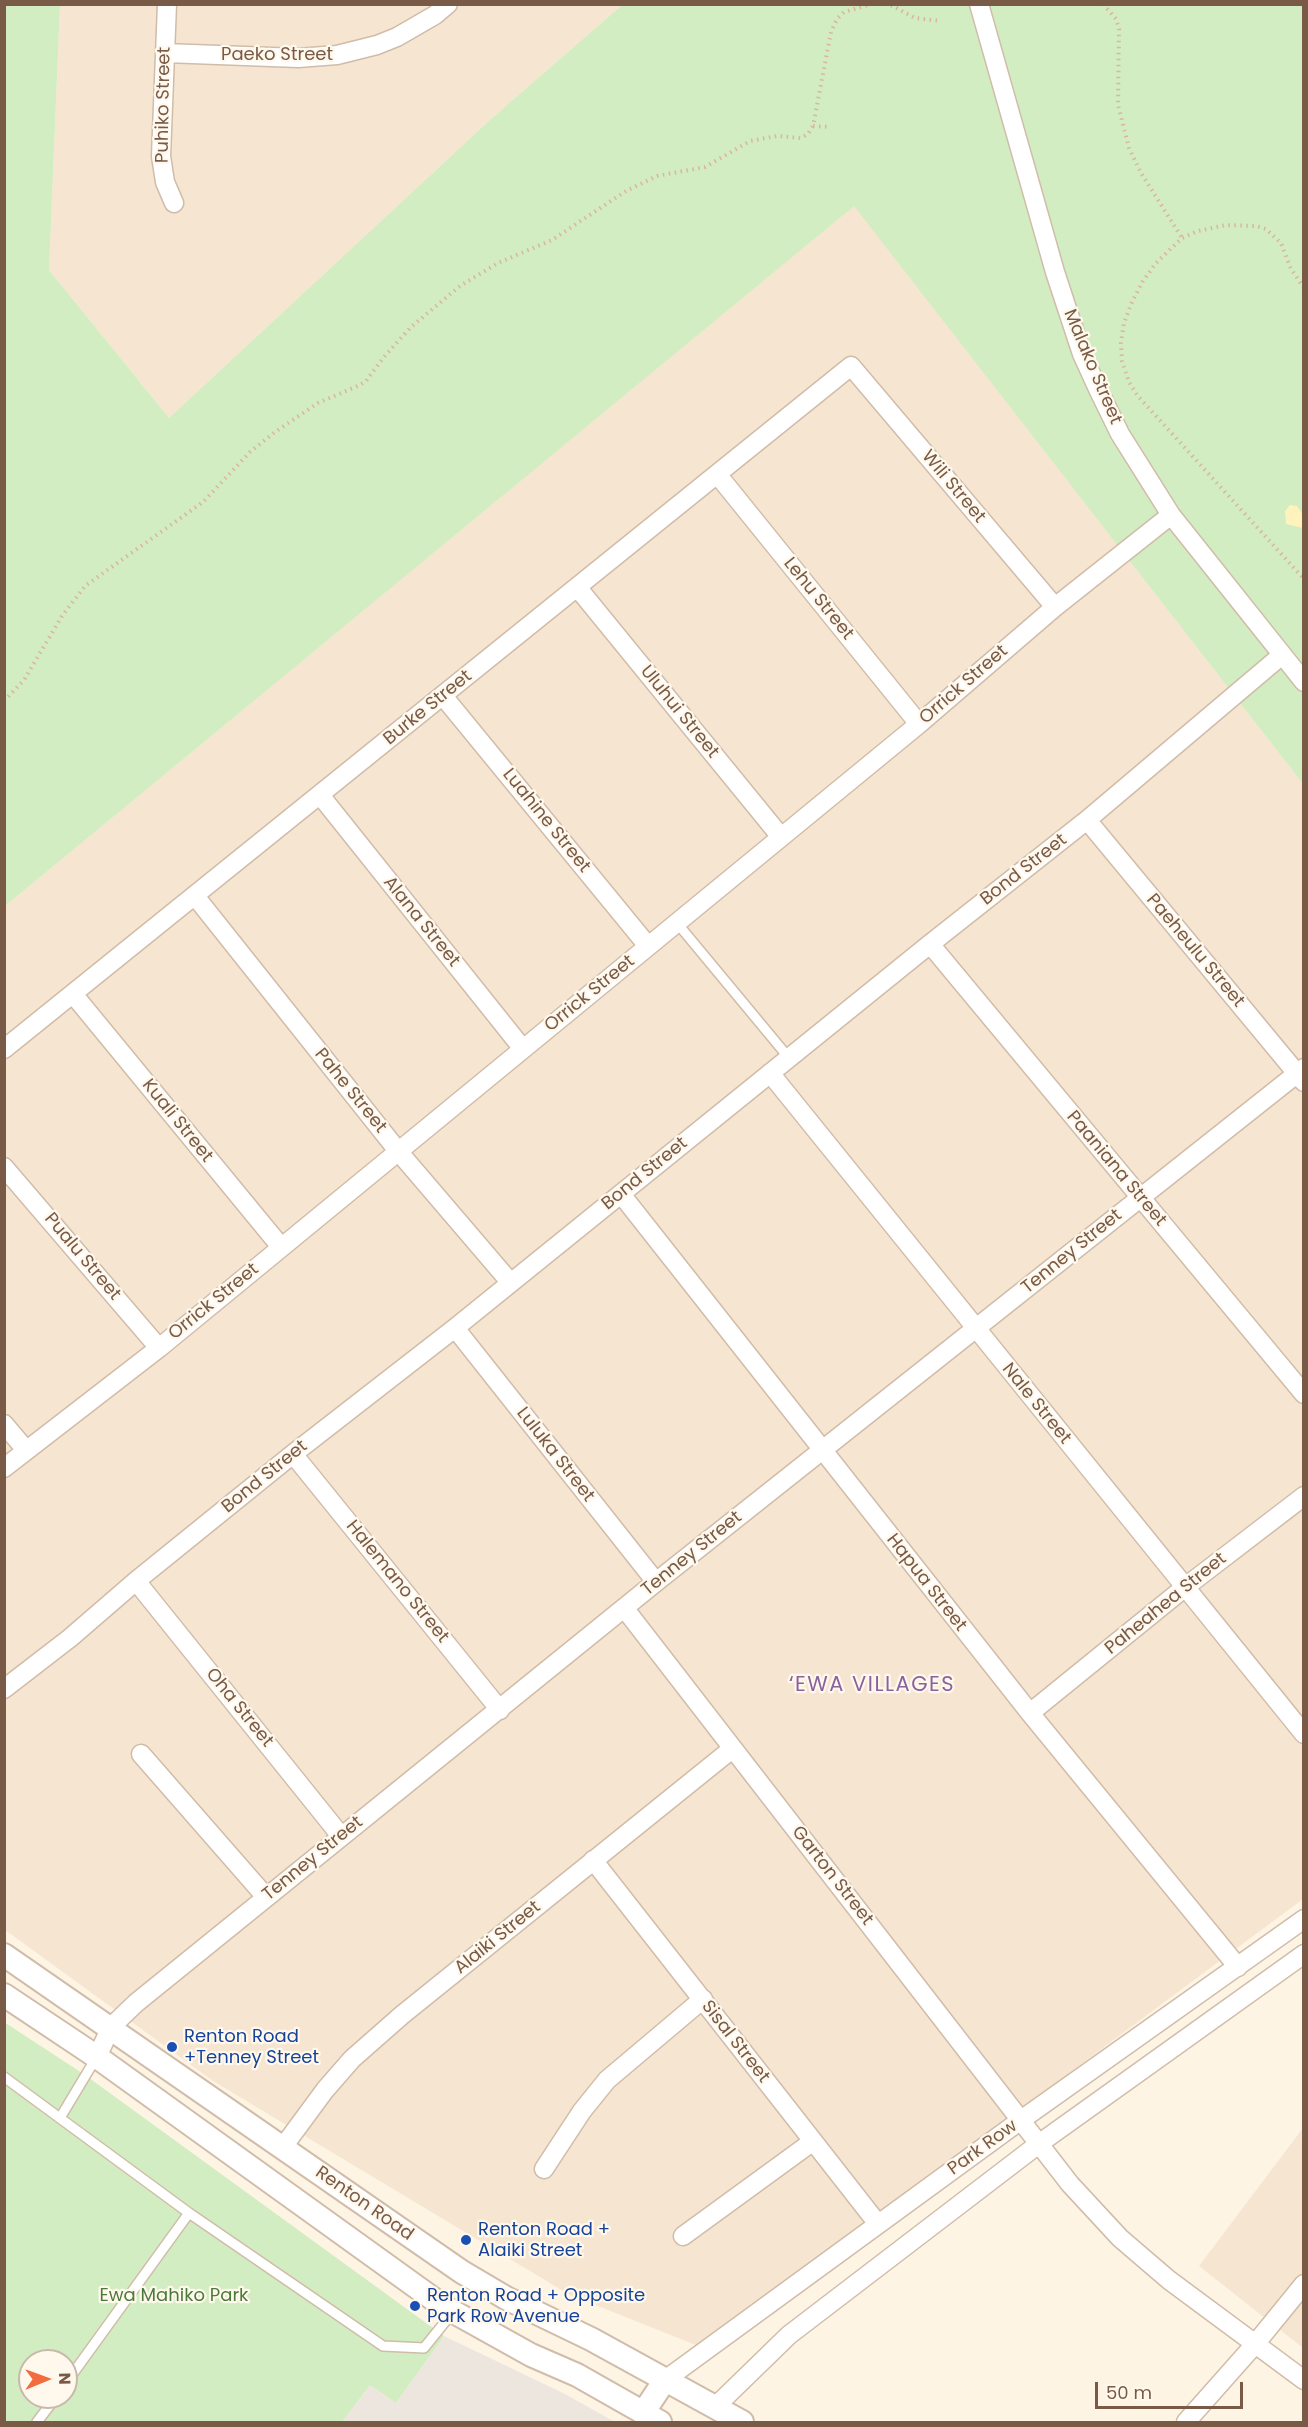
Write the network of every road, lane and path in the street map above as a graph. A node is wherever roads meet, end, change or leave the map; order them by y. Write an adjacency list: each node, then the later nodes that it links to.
1 (167, 4): 8 (street, Puhiko Street)
2 (448, 4): 8 (street, Paeko Street)
3 (872, 4): 9 (path)
4 (885, 4): 7 (path)
5 (979, 4): 16 (street, Malako Street)
6 (1103, 4): 12 (path)
7 (941, 21)
8 (165, 54): 11 (street, Puhiko Street)
9 (813, 126): 10 (path); 23 (path)
10 (829, 126)
11 (174, 203)
12 (1182, 238): 13 (path); 17 (path)
13 (1304, 288)
14 (851, 366): 15 (street, Burke Street); 19 (street, Wili Street)
15 (717, 474): 18 (street, Burke Street); 24 (street, Lehu Street)
16 (1171, 515): 19 (street, Orrick Street); 20 (street, Malako Street)
17 (1304, 579)
18 (577, 587): 22 (street, Burke Street); 27 (street, Uluhui Street)
19 (1054, 607): 24 (street, Orrick Street)
20 (1282, 655): 21 (street, Malako Street); 26 (street, Bond Street)
21 (1304, 682)
22 (443, 696): 25 (street, Burke Street); 31 (street, Luahine Street)
23 (4, 701)
24 (919, 724): 27 (street, Orrick Street)
25 (320, 795): 28 (street, Burke Street); 33 (street, Alana Street)
26 (1087, 820): 30 (street, Bond Street); 37 (street, Paeheulu Street)
27 (781, 837): 29 (street, Orrick Street)
28 (195, 896): 32 (street, Burke Street); 38 (street, Pahe Street)
29 (677, 923): 31 (street, Orrick Street); 35 (lane)
30 (930, 944): 35 (street, Bond Street); 41 (street, Paaniana Street)
31 (648, 946): 33 (street, Orrick Street)
32 (73, 994): 34 (street, Burke Street); 42 (street, Kuali Street)
33 (523, 1049): 38 (street, Orrick Street)
34 (4, 1050)
35 (789, 1058): 36 (street, Bond Street)
36 (770, 1073): 40 (street, Bond Street); 45 (street, Nale Street)
37 (1301, 1075): 41 (street, Tenney Street)
38 (398, 1151): 42 (street, Orrick Street); 43 (street, Pahe Street)
39 (4, 1167): 46 (street, Pualu Street)
40 (621, 1194): 43 (street, Bond Street); 50 (street, Hapua Street)
41 (1139, 1197): 45 (street, Tenney Street); 47 (street, Paaniana Street)
42 (281, 1247): 46 (street, Orrick Street)
43 (510, 1282): 44 (street, Bond Street)
44 (455, 1328): 51 (street, Bond Street); 55 (street, Luluka Street)
45 (976, 1329): 50 (street, Tenney Street); 56 (street, Nale Street)
46 (159, 1348): 49 (street, Orrick Street)
47 (1304, 1394)
48 (4, 1424): 49 (street)
49 (26, 1450): 52 (street, Orrick Street)
50 (822, 1450): 55 (street, Tenney Street); 60 (street, Hapua Street)
51 (293, 1454): 54 (street, Bond Street); 59 (street, Halemano Street)
52 (4, 1468)
53 (1304, 1496): 56 (street, Paheahea Street)
54 (136, 1581): 58 (street, Bond Street); 64 (street, Oha Street)
55 (656, 1582): 57 (street, Tenney Street)
56 (1184, 1588): 60 (street, Paheahea Street); 61 (street, Nale Street)
57 (625, 1609): 59 (street, Tenney Street); 62 (street, Garton Street)
58 (6, 1684)
59 (500, 1710): 64 (street, Tenney Street)
60 (1030, 1713): 70 (street, Hapua Street)
61 (1304, 1734)
62 (732, 1749): 65 (street, Alaiki Street); 77 (street, Garton Street)
63 (141, 1754): 66 (street)
64 (341, 1836): 66 (street, Tenney Street)
65 (593, 1860): 72 (street, Sisal Street); 80 (street, Alaiki Street)
66 (266, 1897): 73 (street, Tenney Street)
67 (1304, 1919): 70 (street, Park Row)
68 (1304, 1954): 79 (street, Park Row)
69 (4, 1955): 73 (street, Renton Road)
70 (1238, 1967): 77 (street, Park Row)
71 (4, 1995): 74 (street, Renton Road)
72 (703, 1999): 78 (street, Sisal Street); 81 (street)
73 (111, 2027): 74 (street, Tenney Street); 80 (street, Renton Road)
74 (97, 2056): 76 (lane); 86 (street, Renton Road)
75 (4, 2077): 76 (lane)
76 (60, 2118): 82 (lane)
77 (1021, 2120): 79 (street, Garton Street); 83 (street, Park Row)
78 (812, 2142): 83 (street, Sisal Street); 84 (street)
79 (1040, 2143): 87 (street, Garton Street); 92 (street, Park Row)
80 (283, 2147): 89 (street, Renton Road)
81 (544, 2169)
82 (189, 2213): 86 (lane); 88 (lane)
83 (878, 2224): 89 (street, Park Row)
84 (683, 2236)
85 (1304, 2284): 87 (street)
86 (453, 2312): 93 (street, Renton Road)
87 (1256, 2343): 90 (street, Garton Street); 96 (street)
88 (78, 2366)
89 (665, 2380): 92 (street, Renton Road); 93 (street)
90 (1304, 2380)
91 (47, 2409): 94 (lane)
92 (707, 2415): 95 (street, Renton Road)
93 (646, 2419)
94 (37, 2422)
95 (742, 2422)
96 (1186, 2422)

